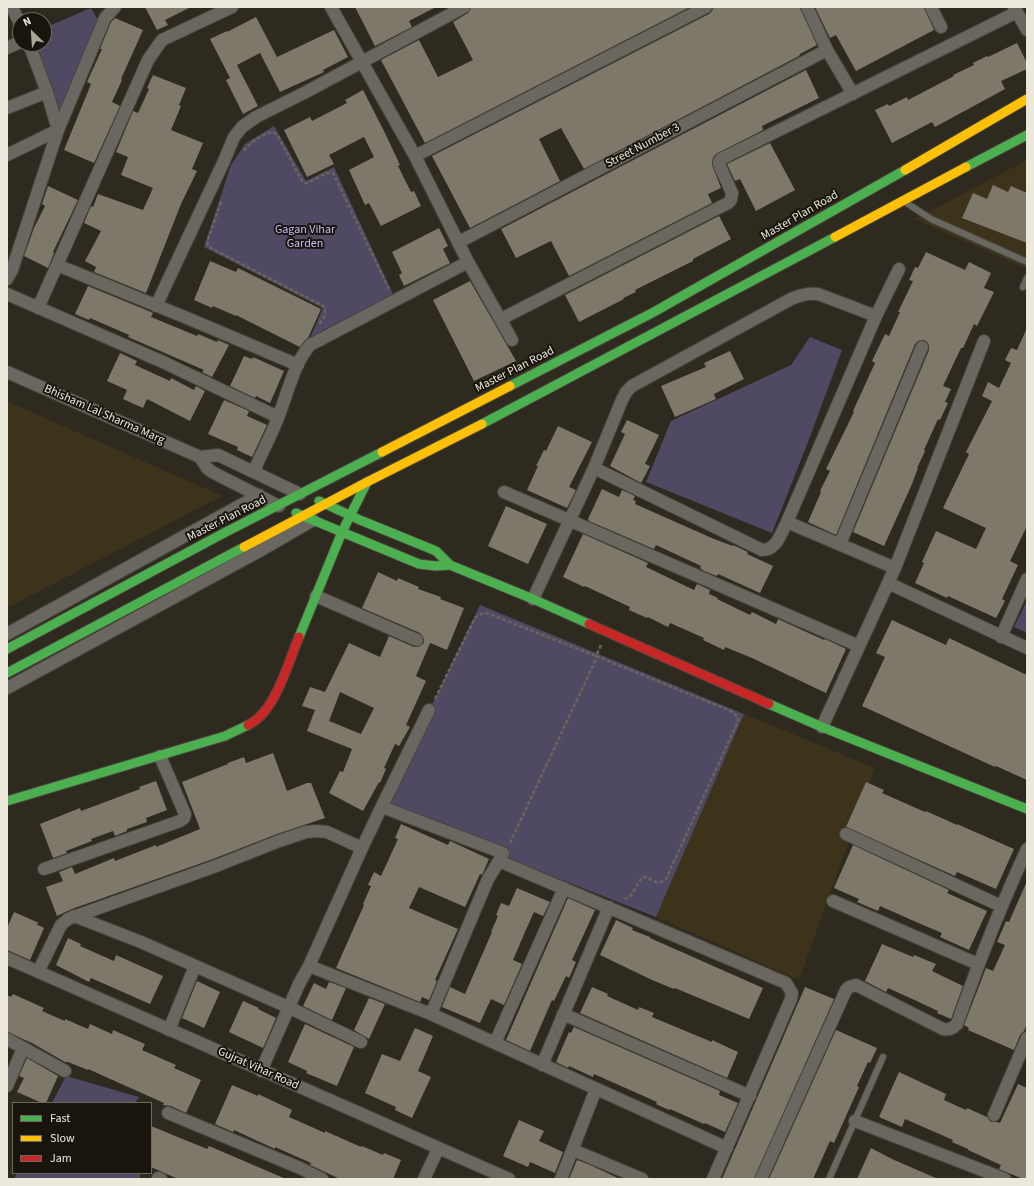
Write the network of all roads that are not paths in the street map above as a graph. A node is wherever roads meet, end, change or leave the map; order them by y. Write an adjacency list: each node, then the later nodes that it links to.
1 (115, 7): 18 (street)
2 (232, 7): 26 (street)
3 (331, 7): 13 (street)
4 (464, 7): 13 (street)
5 (706, 7): 21 (street)
6 (807, 7): 11 (street)
7 (931, 7): 9 (street)
8 (1016, 9): 10 (street); 15 (street)
9 (941, 26)
10 (1027, 30)
11 (827, 50): 15 (street); 23 (street, Street Number 3)
12 (32, 52): 14 (street)
13 (362, 61): 21 (street); 32 (street)
14 (46, 92): 17 (street); 18 (street)
15 (853, 94): 35 (street)
16 (1027, 99): 47 (main road, Master Plan Road)
17 (7, 108)
18 (58, 130): 20 (street); 28 (street)
19 (1027, 135): 22 (main road)
20 (7, 155)
21 (415, 156): 23 (street)
22 (904, 202): 25 (lane); 45 (main road)
23 (459, 242): 24 (street)
24 (468, 262): 35 (street); 39 (street)
25 (1027, 262)
26 (57, 265): 32 (street); 33 (street)
27 (899, 269): 34 (street)
28 (9, 270)
29 (1027, 278): 30 (lane)
30 (1023, 287)
31 (7, 294): 33 (street)
32 (156, 306): 39 (street)
33 (38, 308): 41 (street)
34 (876, 316): 43 (street); 54 (street)
35 (501, 319): 36 (street)
36 (512, 340)
37 (984, 341): 58 (street)
38 (922, 347): 56 (street)
39 (298, 365): 41 (street)
40 (7, 374): 42 (street, Bhisham Lal Sharma Marg)
41 (278, 417): 44 (street)
42 (200, 457): 44 (street, Bhisham Lal Sharma Marg); 48 (street, Bhisham Lal Sharma Marg)
43 (594, 468): 53 (street); 54 (street)
44 (254, 471): 47 (street, Bhisham Lal Sharma Marg)
45 (367, 482): 49 (main road); 51 (main road)
46 (504, 492): 53 (street)
47 (300, 494): 49 (main road); 50 (main road, Master Plan Road)
48 (259, 495): 50 (street, Bhisham Lal Sharma Marg); 63 (street)
49 (326, 504): 51 (main road); 52 (main road)
50 (279, 506): 52 (main road); 68 (main road, Master Plan Road)
51 (351, 516): 55 (main road); 57 (main road)
52 (308, 518): 55 (main road); 69 (main road); 70 (street)
53 (570, 521): 62 (street); 66 (street)
54 (787, 522): 56 (street)
55 (342, 532): 57 (main road); 61 (main road)
56 (840, 544): 58 (street)
57 (450, 565): 62 (main road)
58 (895, 568): 60 (street)
59 (1027, 579): 64 (street)
60 (888, 584): 64 (street); 66 (street)
61 (316, 596): 65 (street); 73 (main road)
62 (533, 599): 72 (main road)
63 (7, 634)
64 (1001, 637): 67 (street)
65 (417, 640)
66 (859, 646): 72 (street)
67 (1027, 648)
68 (7, 649)
69 (7, 673)
70 (7, 688)
71 (430, 710): 75 (street)
72 (822, 727): 76 (main road)
73 (160, 756): 74 (main road); 81 (street)
74 (7, 801)
75 (382, 806): 78 (street); 80 (street)
76 (1027, 809)
77 (846, 834): 84 (street)
78 (362, 848): 86 (street); 90 (street)
79 (1027, 849): 84 (street)
80 (501, 857): 82 (street); 93 (street)
81 (44, 869)
82 (564, 888): 85 (street); 99 (street)
83 (833, 901): 88 (street)
84 (1001, 906): 88 (street)
85 (609, 907): 94 (street); 107 (street)
86 (74, 916): 89 (street); 91 (street)
87 (7, 958): 91 (street, Gujrat Vihar Road)
88 (978, 964): 120 (street)
89 (195, 966): 92 (street); 95 (street)
90 (309, 966): 92 (street); 93 (street)
91 (38, 972): 95 (street, Gujrat Vihar Road)
92 (288, 1007): 98 (street); 104 (street)
93 (431, 1014): 99 (street)
94 (563, 1014): 102 (street); 107 (street)
95 (168, 1030): 104 (street, Gujrat Vihar Road)
96 (1027, 1038): 109 (street)
97 (7, 1039): 100 (street)
98 (361, 1042)
99 (495, 1043): 102 (street)
100 (23, 1048): 103 (street); 105 (street)
101 (883, 1057): 110 (lane)
102 (542, 1064): 106 (street)
103 (65, 1071)
104 (261, 1071): 112 (street, Gujrat Vihar Road)
105 (7, 1086)
106 (596, 1089): 111 (street); 113 (street)
107 (750, 1096): 111 (street)
108 (168, 1113): 115 (street)
109 (994, 1115)
110 (855, 1121): 121 (lane); 122 (street)
111 (727, 1148): 119 (street)
112 (438, 1149): 114 (street, Gujrat Vihar Road); 116 (street)
113 (572, 1150): 117 (street); 118 (street)
114 (501, 1177)
115 (322, 1179)
116 (424, 1179)
117 (560, 1179)
118 (642, 1179)
119 (713, 1179)
120 (761, 1179)
121 (829, 1179)
122 (1005, 1179)

